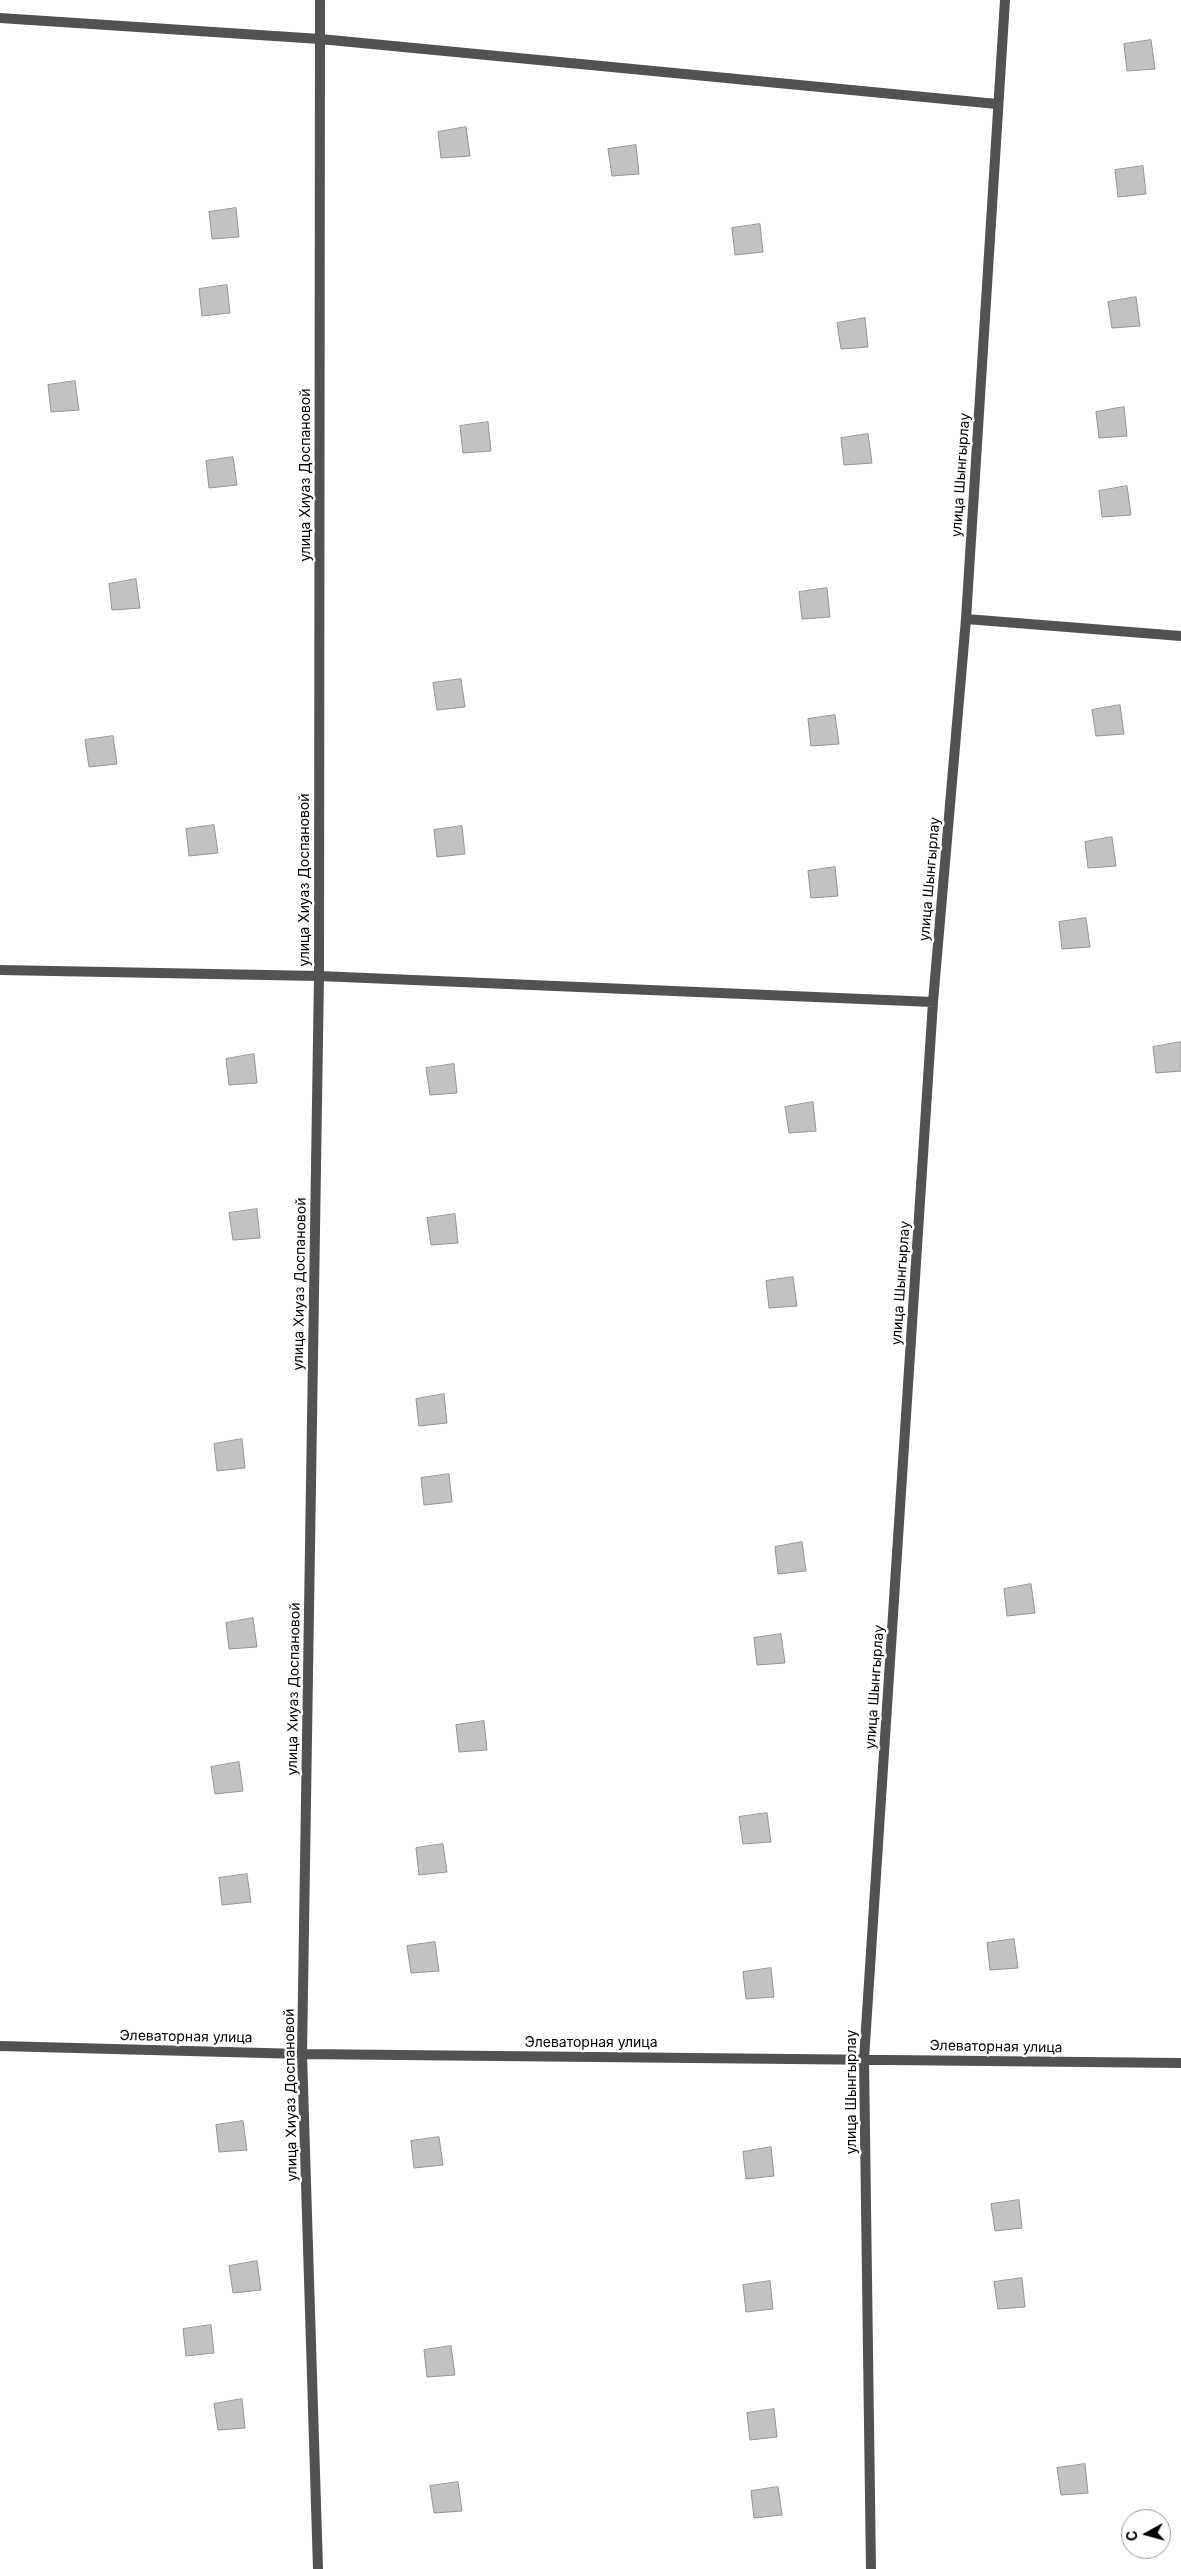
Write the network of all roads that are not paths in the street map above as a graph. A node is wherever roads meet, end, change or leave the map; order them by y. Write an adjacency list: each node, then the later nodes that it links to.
1 (320, 0): 4 (street, улица Хиуаз Доспановой)
2 (1004, 0): 5 (street, улица Шынгырлау)
3 (0, 18): 4 (street)
4 (320, 39): 5 (street); 9 (street, улица Хиуаз Доспановой)
5 (997, 104): 6 (street, улица Шынгырлау)
6 (966, 619): 7 (street); 10 (street, улица Шынгырлау)
7 (1181, 636)
8 (0, 970): 9 (street)
9 (319, 976): 10 (street); 12 (street, улица Хиуаз Доспановой)
10 (933, 1002): 13 (street, улица Шынгырлау)
11 (0, 2046): 12 (street, Элеваторная улица)
12 (302, 2054): 13 (street, Элеваторная улица); 15 (street, улица Хиуаз Доспановой)
13 (864, 2059): 14 (street, Элеваторная улица); 16 (street, улица Шынгырлау)
14 (1181, 2063)
15 (318, 2569)
16 (871, 2569)

